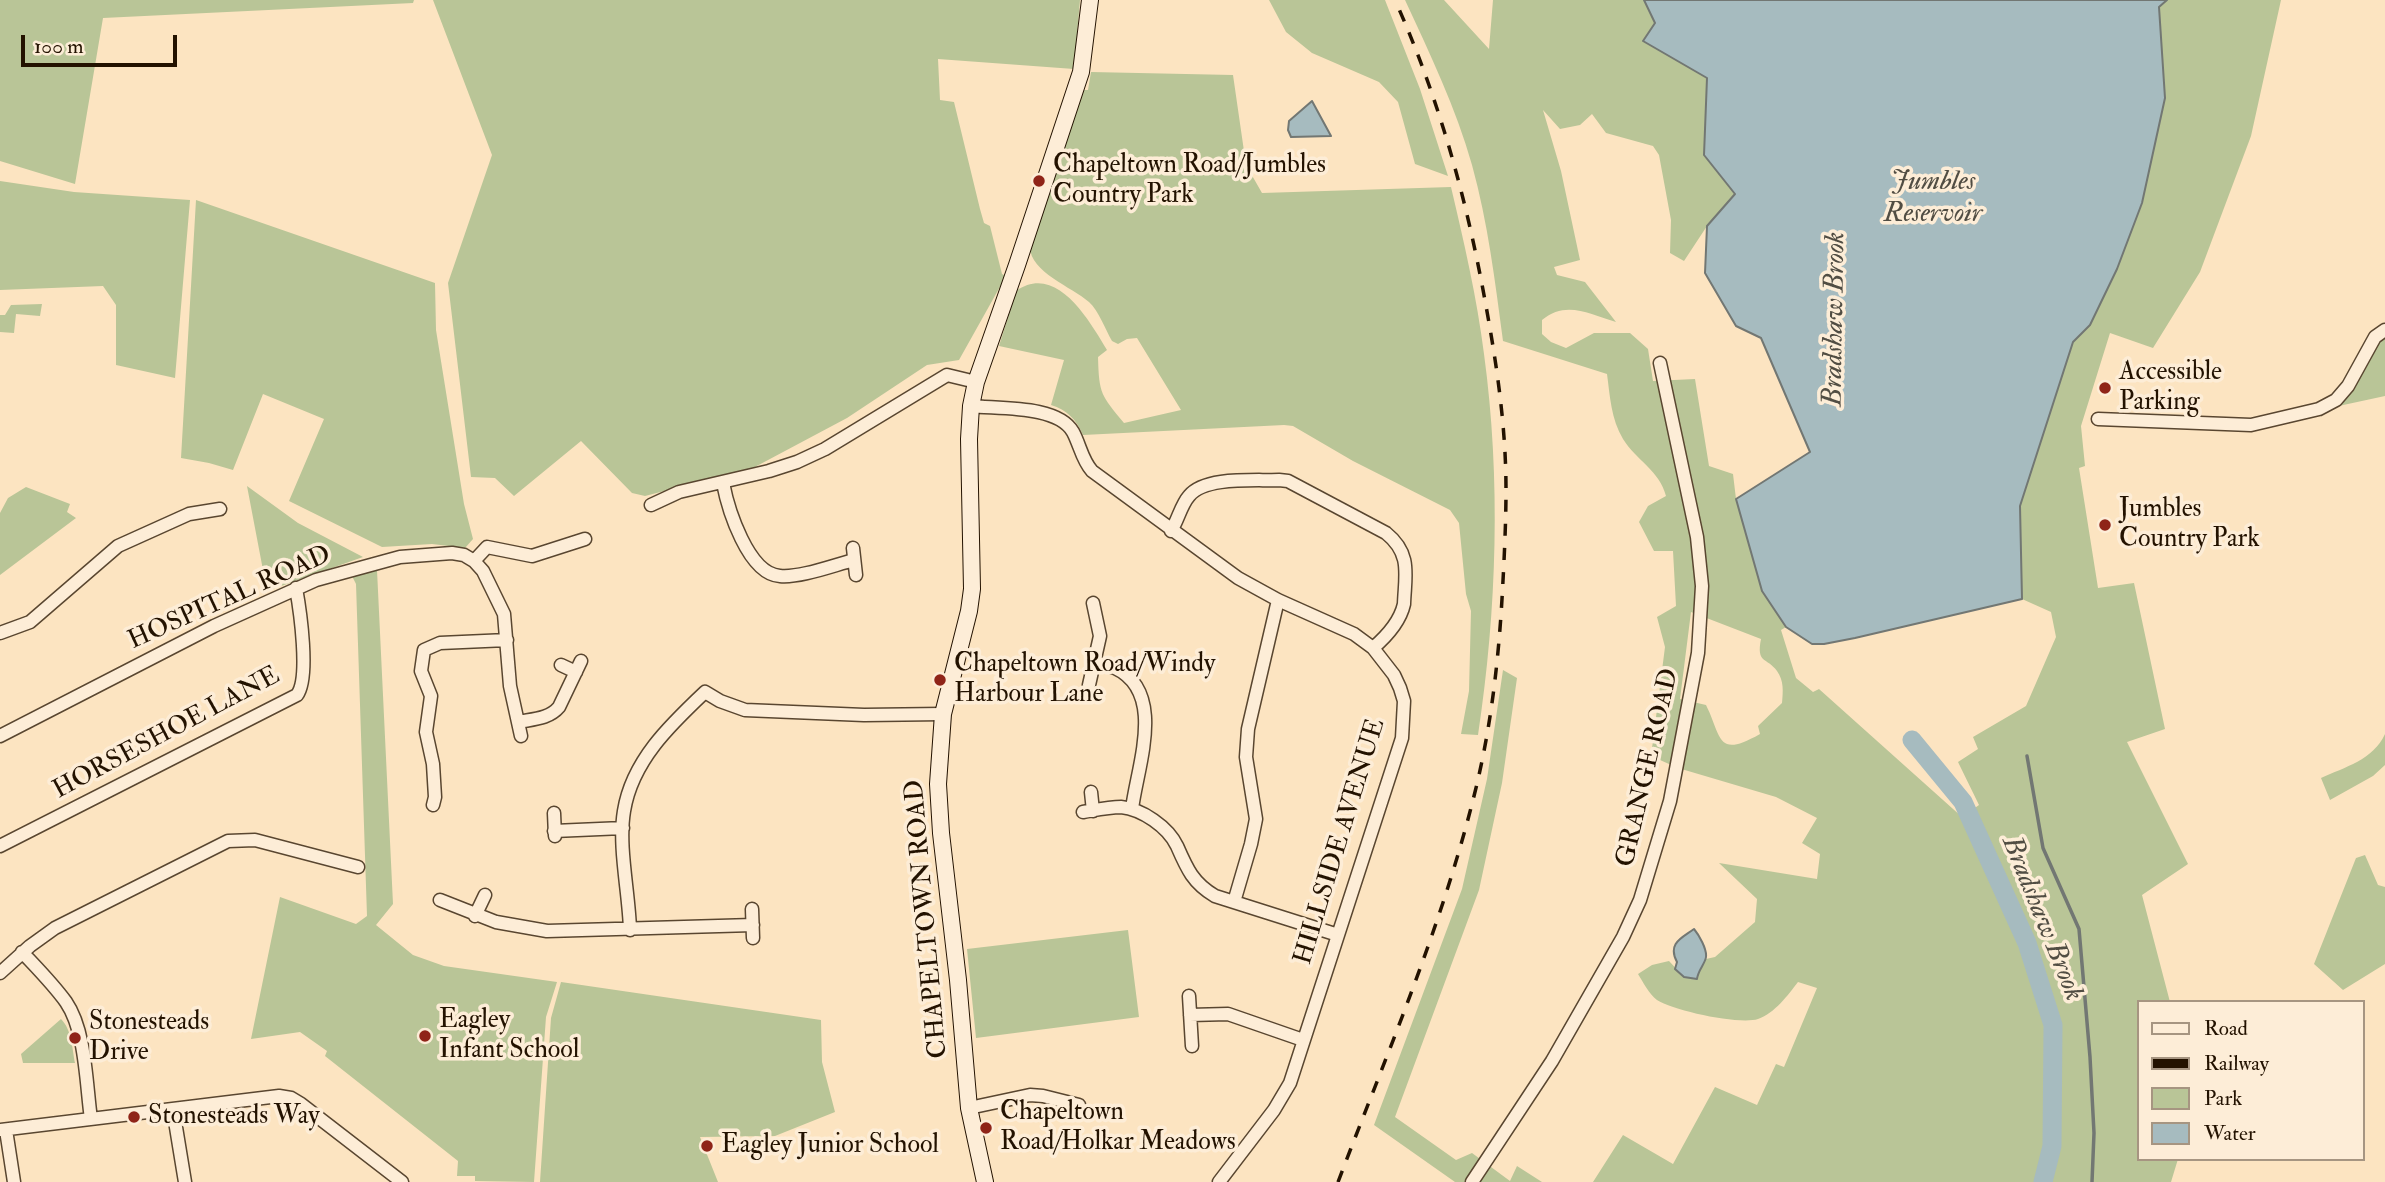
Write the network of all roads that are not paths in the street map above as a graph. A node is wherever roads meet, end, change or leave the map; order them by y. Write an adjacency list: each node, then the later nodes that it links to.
1 (1090, 0): 4 (main road, CHAPELTOWN ROAD)
2 (2385, 330): 6 (street)
3 (1660, 363): 57 (street, GRANGE ROAD)
4 (975, 382): 5 (main road, CHAPELTOWN ROAD); 7 (street)
5 (971, 406): 10 (street, HILLSIDE AVENUE); 23 (main road, CHAPELTOWN ROAD)
6 (2098, 419)
7 (723, 483): 8 (street); 13 (street)
8 (651, 505)
9 (220, 509): 17 (street)
10 (1171, 531): 15 (street, HILLSIDE AVENUE); 19 (street)
11 (584, 539): 12 (street)
12 (474, 561): 14 (street, HOSPITAL ROAD); 18 (street)
13 (856, 575)
14 (296, 588): 25 (street, HOSPITAL ROAD); 32 (street, HORSESHOE LANE)
15 (1278, 600): 19 (street, HILLSIDE AVENUE); 36 (street)
16 (1093, 603): 20 (street)
17 (0, 633)
18 (507, 640): 24 (street); 28 (street)
19 (1373, 648): 40 (street, HILLSIDE AVENUE)
20 (1094, 662): 22 (street); 29 (street)
21 (561, 665): 24 (street)
22 (1088, 685)
23 (943, 714): 31 (street); 48 (main road, CHAPELTOWN ROAD)
24 (518, 722): 26 (street)
25 (0, 736)
26 (522, 736)
27 (1091, 792): 29 (street)
28 (433, 804)
29 (1132, 809): 36 (street)
30 (554, 813): 31 (street)
31 (623, 828): 39 (street)
32 (0, 846)
33 (358, 867): 41 (street)
34 (485, 895): 38 (street)
35 (440, 900): 38 (street)
36 (1234, 902): 40 (street)
37 (752, 909): 39 (street)
38 (475, 916): 39 (street)
39 (630, 930)
40 (1338, 935): 45 (street, HILLSIDE AVENUE)
41 (22, 952): 42 (street); 50 (street)
42 (0, 972)
43 (1189, 996): 44 (street)
44 (1190, 1015): 45 (street); 46 (street)
45 (1303, 1040): 56 (street, HILLSIDE AVENUE)
46 (1192, 1046)
47 (1081, 1106): 48 (street)
48 (970, 1108): 55 (main road, CHAPELTOWN ROAD)
49 (173, 1109): 50 (street); 53 (street); 54 (street)
50 (91, 1119): 51 (street)
51 (3, 1130): 52 (street)
52 (14, 1182)
53 (185, 1182)
54 (402, 1182)
55 (985, 1182)
56 (1219, 1182)
57 (1472, 1182)

